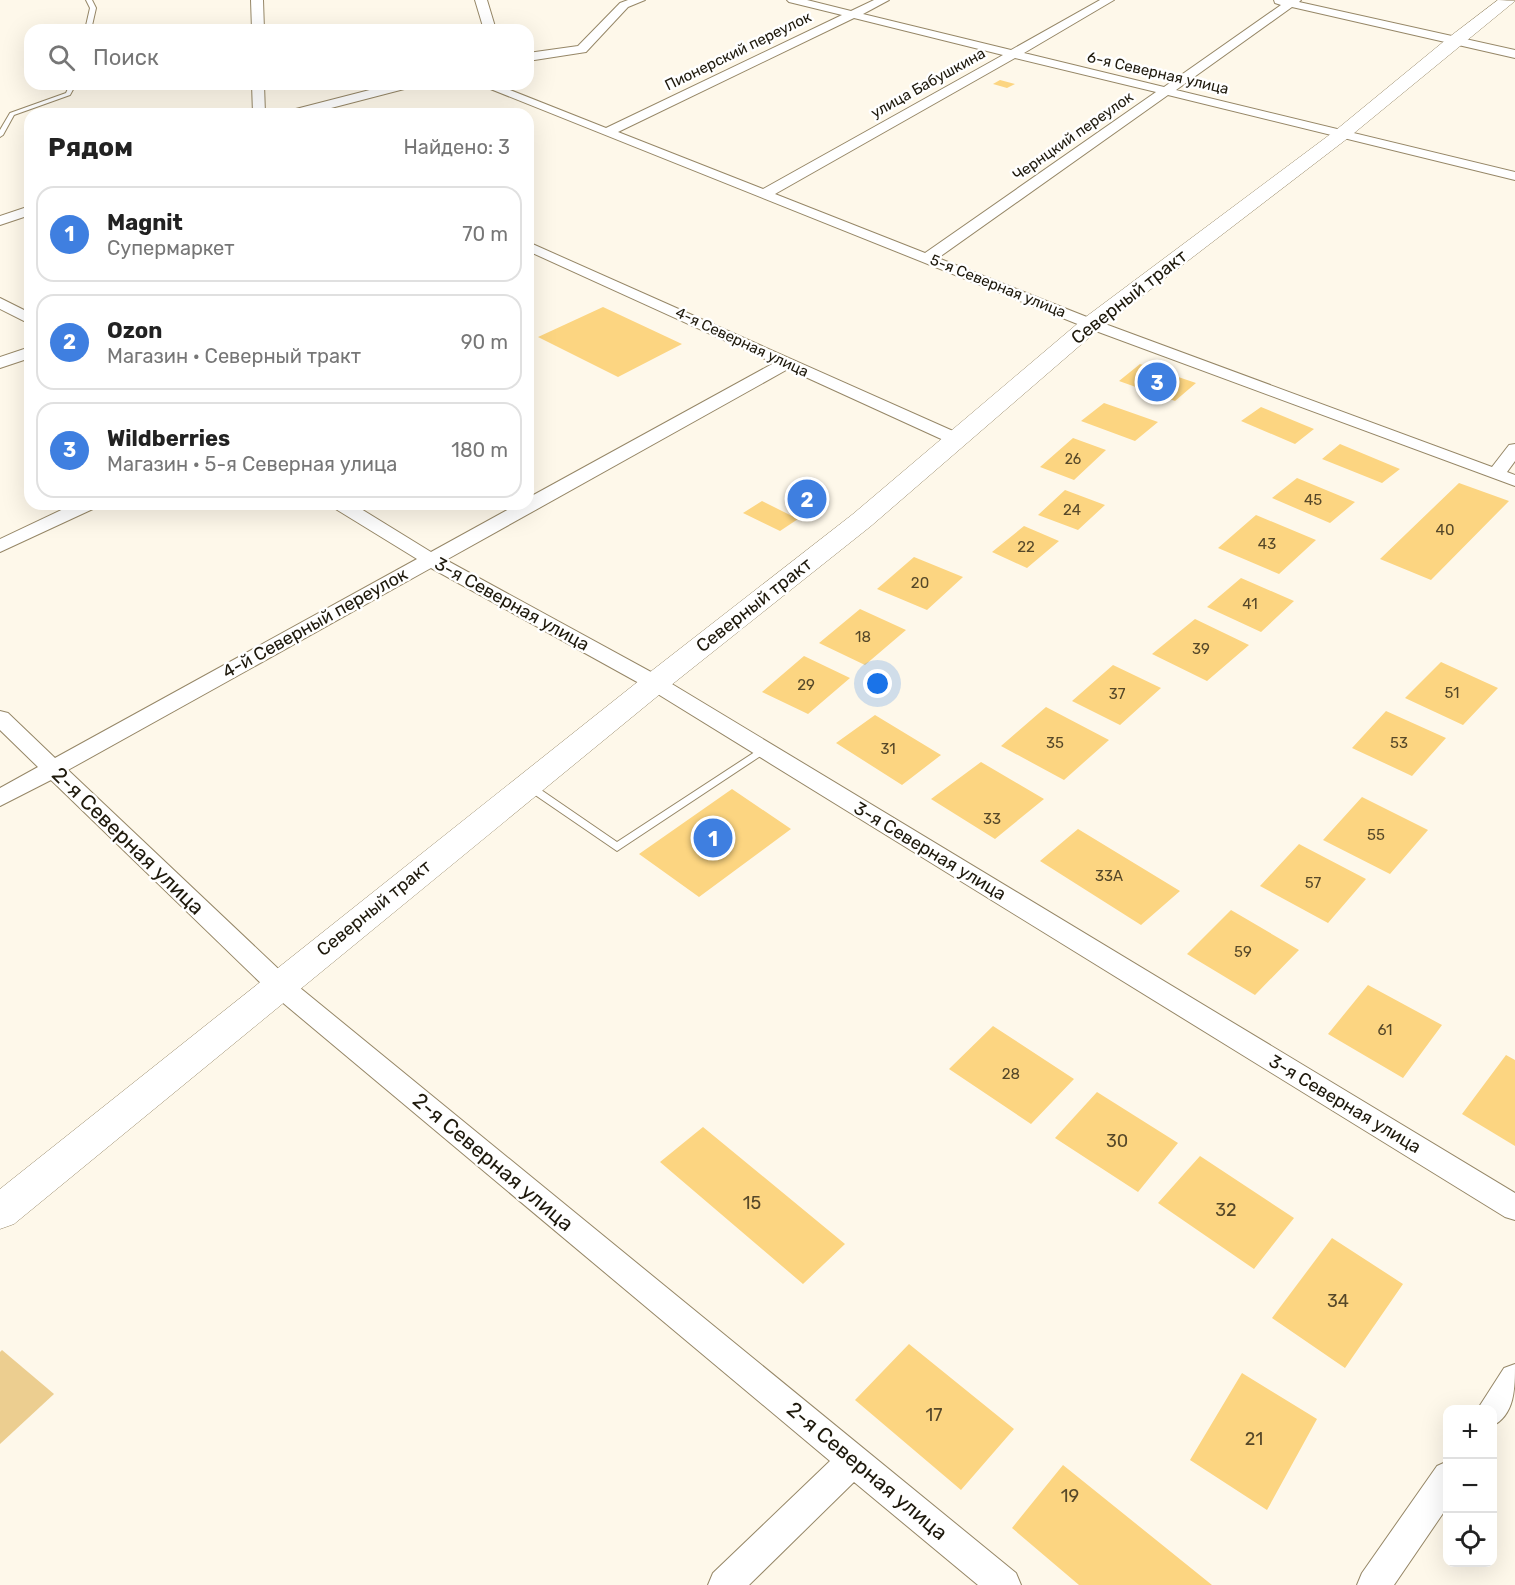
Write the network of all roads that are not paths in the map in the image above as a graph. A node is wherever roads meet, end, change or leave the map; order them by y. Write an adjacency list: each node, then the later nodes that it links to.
1 (89, 0): 12 (lane)
2 (257, 0): 13 (street)
3 (481, 0): 14 (street)
4 (639, 0): 18 (street)
5 (793, 0): 11 (street, 6-я Северная улица)
6 (883, 0): 11 (street, Пионерский переулок)
7 (1108, 0): 17 (street, улица Бабушкина)
8 (1275, 0): 10 (street)
9 (1508, 0): 15 (street, Северный тракт)
10 (1292, 2): 15 (street); 23 (street, Чернцкий переулок)
11 (853, 15): 17 (street, 6-я Северная улица); 28 (street, Пионерский переулок)
12 (89, 24)
13 (258, 24)
14 (488, 24)
15 (1454, 41): 16 (street); 29 (street, Северный тракт)
16 (1515, 54)
17 (1012, 55): 23 (street, 6-я Северная улица); 32 (street, улица Бабушкина)
18 (534, 56)
19 (70, 90): 24 (lane)
20 (258, 90): 25 (street)
21 (385, 90): 26 (street)
22 (500, 90): 28 (street, 5-я Северная улица)
23 (1165, 92): 29 (street, 6-я Северная улица); 36 (street, Чернцкий переулок)
24 (29, 108)
25 (259, 108)
26 (316, 108)
27 (24, 110): 30 (lane)
28 (608, 132): 32 (street, 5-я Северная улица)
29 (1342, 134): 31 (street, 6-я Северная улица); 39 (street, Северный тракт)
30 (0, 135)
31 (1515, 176)
32 (765, 194): 36 (street, 5-я Северная улица)
33 (24, 212): 34 (street)
34 (0, 221)
35 (534, 249): 42 (street, 4-я Северная улица)
36 (928, 258): 39 (street, 5-я Северная улица)
37 (0, 303): 38 (street)
38 (24, 316)
39 (1092, 324): 43 (street, Северный тракт); 45 (street, 5-я Северная улица)
40 (24, 354): 41 (street)
41 (0, 363)
42 (787, 363): 43 (street, 4-я Северная улица); 47 (street, 4-й Северный переулок)
43 (956, 439): 53 (street, Северный тракт)
44 (1515, 448): 45 (street)
45 (1496, 474): 46 (street, 5-я Северная улица)
46 (1515, 482)
47 (534, 502)
48 (76, 510): 51 (street)
49 (350, 510): 52 (street, 3-я Северная улица)
50 (519, 510): 52 (street, 4-й Северный переулок)
51 (0, 546)
52 (430, 559): 53 (street, 3-я Северная улица); 56 (street, 4-й Северный переулок)
53 (655, 683): 55 (street, 3-я Северная улица); 57 (street, Северный тракт)
54 (0, 718): 56 (street, 2-я Северная улица)
55 (764, 749): 57 (lane); 60 (street, 3-я Северная улица)
56 (52, 769): 58 (street, 4-й Северный переулок); 59 (street, 2-я Северная улица)
57 (526, 786): 59 (street, Северный тракт)
58 (0, 798)
59 (279, 985): 61 (street, Северный тракт); 64 (street, 2-я Северная улица)
60 (1515, 1208)
61 (0, 1212)
62 (1515, 1378): 63 (street)
63 (1496, 1405)
64 (854, 1460): 66 (street); 67 (street, 2-я Северная улица)
65 (1443, 1484): 68 (street)
66 (725, 1585)
67 (1004, 1585)
68 (1374, 1585)

